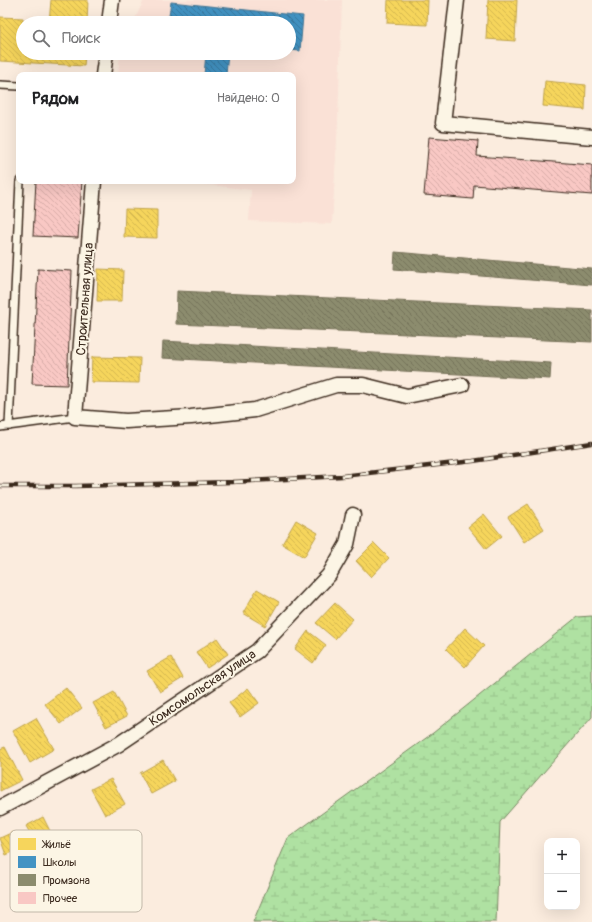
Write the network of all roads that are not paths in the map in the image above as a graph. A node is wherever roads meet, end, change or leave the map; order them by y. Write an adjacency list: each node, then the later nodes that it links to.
1 (112, 0): 3 (street)
2 (456, 0): 8 (street)
3 (111, 16)
4 (105, 60): 5 (street)
5 (103, 72)
6 (0, 85): 7 (lane)
7 (16, 86)
8 (592, 137)
9 (20, 184): 13 (lane)
10 (94, 184): 12 (street, Строительная улица)
11 (462, 384): 12 (street)
12 (75, 417): 13 (lane)
13 (9, 426): 14 (lane)
14 (0, 427)
15 (353, 515): 16 (street, Комсомольская улица)
16 (0, 808)

